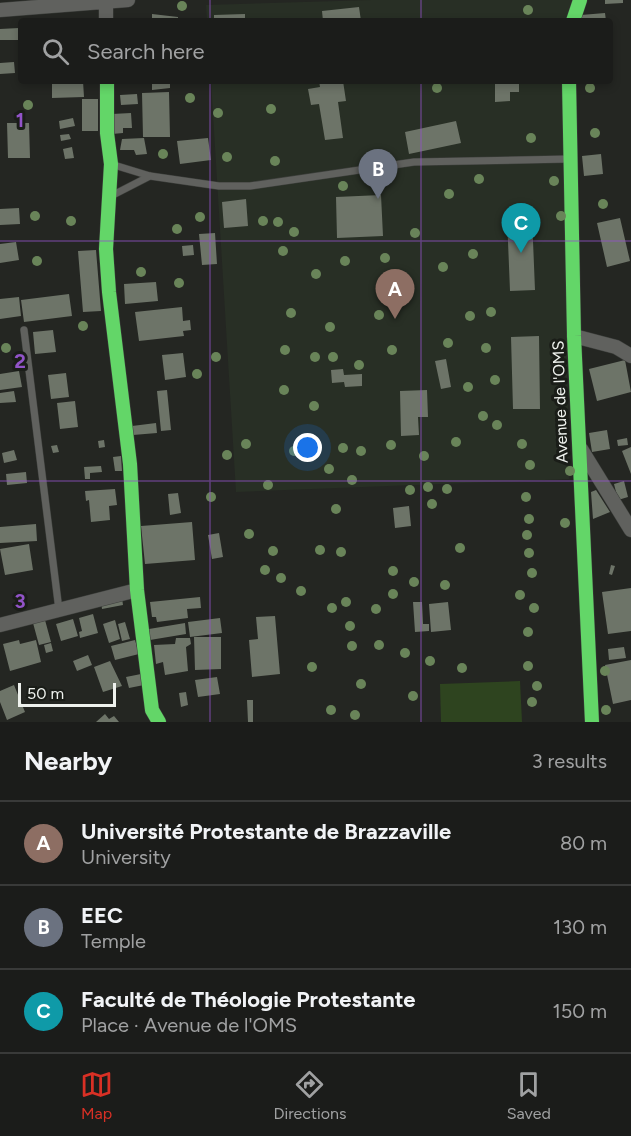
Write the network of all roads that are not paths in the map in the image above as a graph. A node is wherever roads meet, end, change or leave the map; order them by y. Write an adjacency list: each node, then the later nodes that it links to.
1 (128, 0): 3 (street)
2 (580, 0): 6 (street)
3 (106, 1): 4 (street); 5 (street)
4 (0, 10)
5 (106, 18)
6 (574, 18)
7 (106, 84): 10 (street)
8 (569, 84): 9 (street, Avenue de l'OMS)
9 (571, 158): 11 (lane); 14 (street, Avenue de l'OMS)
10 (111, 164): 11 (lane); 12 (street)
11 (150, 176): 12 (lane)
12 (110, 196): 18 (street)
13 (24, 330): 19 (lane)
14 (574, 336): 15 (street); 16 (street, Avenue de l'OMS)
15 (631, 356)
16 (578, 445): 17 (street); 22 (street, Avenue de l'OMS)
17 (631, 530)
18 (137, 590): 19 (street); 21 (street)
19 (59, 610): 20 (street)
20 (0, 625)
21 (159, 722)
22 (592, 722)

